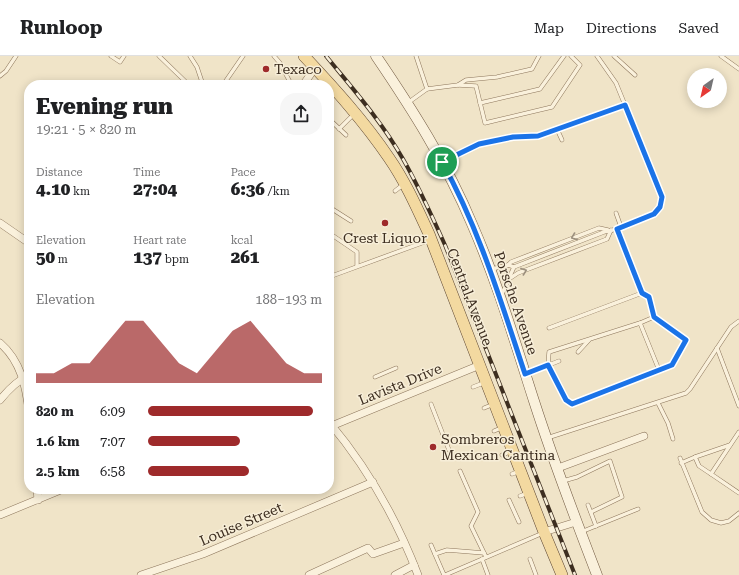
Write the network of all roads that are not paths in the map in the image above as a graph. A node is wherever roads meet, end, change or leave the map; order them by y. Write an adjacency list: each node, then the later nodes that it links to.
1 (16, 56): 20 (lane)
2 (111, 56): 3 (lane)
3 (124, 56)
4 (159, 56): 22 (lane)
5 (190, 56): 23 (lane)
6 (243, 56): 24 (lane)
7 (274, 56): 25 (lane)
8 (304, 56): 17 (main road, Central Avenue)
9 (376, 56): 32 (street, Porsche Avenue)
10 (416, 56): 31 (lane)
11 (539, 56): 21 (lane)
12 (564, 56): 33 (lane)
13 (571, 56): 33 (lane)
14 (597, 56): 34 (lane)
15 (614, 56): 19 (lane)
16 (721, 56): 18 (lane)
17 (315, 68): 26 (street); 27 (main road, Central Avenue)
18 (739, 69)
19 (634, 75)
20 (0, 76)
21 (475, 79): 28 (lane); 29 (lane)
22 (185, 80)
23 (201, 80)
24 (226, 80)
25 (289, 80)
26 (307, 80)
27 (326, 80)
28 (458, 85): 29 (lane); 31 (lane)
29 (476, 86): 33 (lane)
30 (334, 89): 35 (main road, Central Avenue)
31 (427, 89): 32 (lane)
32 (408, 103): 41 (street, Porsche Avenue)
33 (480, 103)
34 (625, 105): 38 (lane); 48 (lane)
35 (355, 113): 37 (lane); 42 (main road, Central Avenue)
36 (334, 124): 37 (lane)
37 (339, 129): 39 (lane)
38 (558, 129): 40 (lane); 41 (lane)
39 (346, 135)
40 (562, 140)
41 (442, 162): 57 (street, Porsche Avenue)
42 (405, 184): 43 (lane); 52 (main road, Central Avenue)
43 (395, 191)
44 (334, 209): 46 (lane)
45 (616, 213): 48 (lane)
46 (351, 221)
47 (0, 223): 53 (street)
48 (621, 227): 49 (lane)
49 (617, 229): 50 (lane); 60 (lane)
50 (611, 230): 55 (lane, one-way to 55); 56 (lane); 59 (lane, one-way to 50)
51 (334, 236): 54 (lane)
52 (431, 239): 54 (lane); 71 (main road, Central Avenue)
53 (24, 240)
54 (357, 266): 58 (lane)
55 (508, 266): 56 (lane); 57 (lane)
56 (514, 267): 59 (lane)
57 (489, 270): 61 (street, Porsche Avenue)
58 (334, 275)
59 (509, 279): 61 (lane)
60 (642, 293): 62 (lane); 65 (lane)
61 (500, 299): 76 (street, Porsche Avenue)
62 (654, 317): 64 (lane); 74 (lane)
63 (739, 321): 68 (lane)
64 (640, 323): 66 (lane); 74 (lane)
65 (549, 328)
66 (589, 339): 69 (lane); 72 (lane)
67 (0, 343): 75 (street)
68 (717, 348): 82 (lane); 85 (lane)
69 (578, 352)
70 (559, 361): 72 (lane)
71 (480, 365): 79 (main road, Central Avenue); 87 (street, Lavista Drive)
72 (548, 365): 74 (lane); 76 (lane)
73 (396, 368): 77 (lane)
74 (659, 370)
75 (24, 374)
76 (525, 374): 92 (street, Porsche Avenue)
77 (375, 377)
78 (24, 378): 81 (street)
79 (486, 382): 80 (lane); 83 (main road, Central Avenue)
80 (473, 387)
81 (0, 400)
82 (658, 402): 91 (lane); 92 (lane)
83 (495, 403): 86 (lane); 95 (main road, Central Avenue)
84 (431, 404): 94 (lane)
85 (739, 406)
86 (484, 408)
87 (334, 423)
88 (334, 430): 101 (street)
89 (739, 432): 93 (lane)
90 (644, 436): 98 (street)
91 (673, 438)
92 (546, 439): 98 (street, Porsche Avenue)
93 (730, 445): 97 (lane); 100 (lane)
94 (449, 450)
95 (513, 451): 96 (lane); 116 (main road, Central Avenue)
96 (502, 454)
97 (695, 457): 100 (lane); 111 (lane)
98 (558, 468): 102 (street, Porsche Avenue)
99 (460, 471): 120 (lane)
100 (711, 474): 103 (lane)
101 (373, 482): 118 (street); 126 (street, Louise Street)
102 (562, 482): 110 (lane); 114 (street, Porsche Avenue)
103 (739, 493)
104 (37, 494): 106 (street)
105 (52, 494): 106 (street)
106 (38, 500): 112 (street)
107 (509, 500): 113 (lane)
108 (588, 505): 110 (lane)
109 (638, 510): 115 (lane)
110 (591, 512): 115 (lane)
111 (739, 513)
112 (0, 515)
113 (519, 522)
114 (576, 522): 116 (street); 117 (street, Porsche Avenue)
115 (596, 526): 117 (lane)
116 (544, 532): 122 (lane); 133 (main road, Central Avenue)
117 (580, 533): 134 (street, Porsche Avenue)
118 (404, 543): 124 (street); 127 (street)
119 (431, 545): 121 (lane)
120 (484, 553): 121 (lane); 122 (lane)
121 (435, 554): 130 (lane)
122 (484, 558): 125 (lane); 131 (lane)
123 (530, 559): 132 (lane)
124 (414, 565): 128 (street); 129 (street)
125 (450, 574): 130 (lane)
126 (140, 575)
127 (309, 575)
128 (395, 575)
129 (418, 575)
130 (444, 575)
131 (488, 575)
132 (536, 575)
133 (562, 575)
134 (597, 575)

